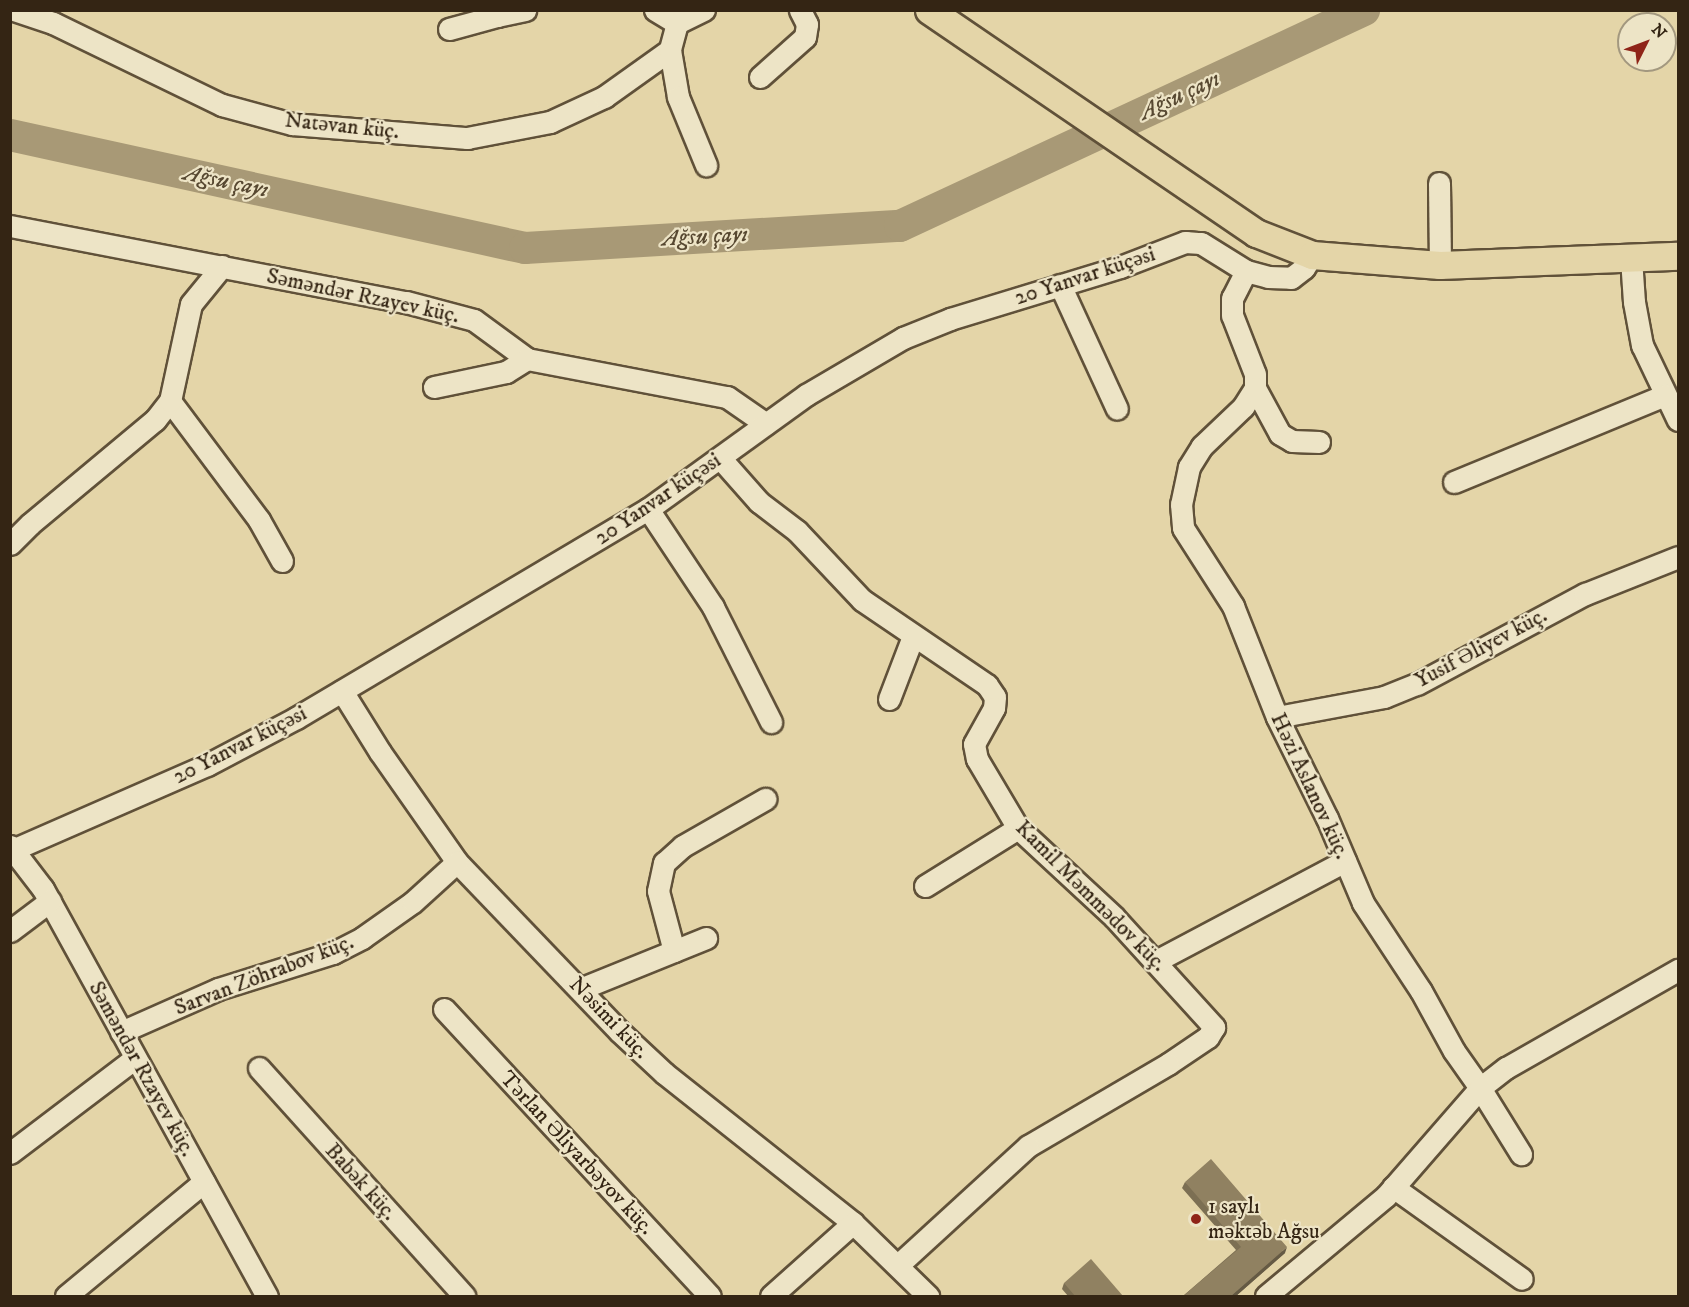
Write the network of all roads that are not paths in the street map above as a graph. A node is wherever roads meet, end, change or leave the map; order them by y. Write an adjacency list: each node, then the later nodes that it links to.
1 (14, 10): 10 (street, Natəvan küç.)
2 (525, 10): 7 (street)
3 (655, 10): 8 (street)
4 (704, 10): 8 (street)
5 (800, 10): 11 (street)
6 (929, 10): 15 (main road)
7 (493, 13): 9 (street)
8 (677, 23): 10 (street)
9 (449, 29)
10 (670, 50): 12 (street)
11 (760, 77)
12 (706, 165)
13 (1439, 183): 18 (street)
14 (10, 226): 19 (street, Səməndər Rzayev küç.)
15 (1312, 255): 18 (main road); 20 (street, 20 Yanvar küçəsi)
16 (1678, 256): 17 (main road)
17 (1631, 258): 18 (main road); 25 (street)
18 (1440, 265)
19 (222, 266): 22 (street, Səməndər Rzayev küç.); 26 (street)
20 (1246, 271): 21 (street, 20 Yanvar küçəsi); 24 (street)
21 (1060, 285): 27 (street); 29 (street, 20 Yanvar küçəsi)
22 (527, 359): 23 (street); 29 (street, Səməndər Rzayev küç.)
23 (434, 387)
24 (1255, 388): 30 (street); 40 (street, Həzi Aslanov küç.)
25 (1665, 396): 28 (street); 32 (street)
26 (170, 401): 34 (street); 36 (street)
27 (1118, 409)
28 (1678, 420)
29 (766, 424): 31 (street, 20 Yanvar küçəsi)
30 (1319, 442)
31 (721, 459): 33 (street, 20 Yanvar küçəsi); 37 (street, Kamil Məmmədov küç.)
32 (1454, 482)
33 (648, 509): 38 (street, 20 Yanvar küçəsi); 41 (street)
34 (10, 544)
35 (1678, 557): 40 (street, Yusif Əliyev küç.)
36 (282, 561)
37 (913, 636): 39 (street); 43 (street, Kamil Məmmədov küç.)
38 (342, 691): 44 (street, 20 Yanvar küçəsi); 46 (street, Nəsimi küç.)
39 (889, 699)
40 (1277, 717): 45 (street, Həzi Aslanov küç.)
41 (771, 722)
42 (765, 800): 51 (street)
43 (1018, 828): 47 (street); 52 (street, Kamil Məmmədov küç.)
44 (11, 848): 48 (street, Səməndər Rzayev küç.)
45 (1345, 861): 52 (street); 59 (street, Həzi Aslanov küç.)
46 (457, 862): 54 (street, Nəsimi küç.); 56 (street, Sarvan Zöhrabov küç.)
47 (925, 886)
48 (50, 901): 49 (street); 56 (street, Səməndər Rzayev küç.)
49 (10, 931)
50 (706, 938): 51 (street)
51 (674, 951): 54 (street)
52 (1156, 962): 65 (street, Kamil Məmmədov küç.)
53 (1678, 970): 59 (street)
54 (580, 989): 64 (street, Nəsimi küç.)
55 (444, 1009): 70 (street, Tərlan Əliyarbəyov küç.)
56 (121, 1032): 57 (street, Səməndər Rzayev küç.)
57 (135, 1058): 60 (street); 62 (street, Səməndər Rzayev küç.)
58 (259, 1068): 69 (street, Babək küç.)
59 (1480, 1088): 61 (street, Həzi Aslanov küç.); 63 (street)
60 (10, 1153)
61 (1521, 1154)
62 (204, 1182): 67 (street); 68 (street, Səməndər Rzayev küç.)
63 (1393, 1187): 66 (street); 73 (street)
64 (853, 1222): 65 (street, Nəsimi küç.); 71 (street)
65 (899, 1264): 72 (street, Nəsimi küç.)
66 (1522, 1279)
67 (66, 1296)
68 (267, 1296)
69 (464, 1296)
70 (710, 1296)
71 (771, 1296)
72 (928, 1296)
73 (1266, 1296)

